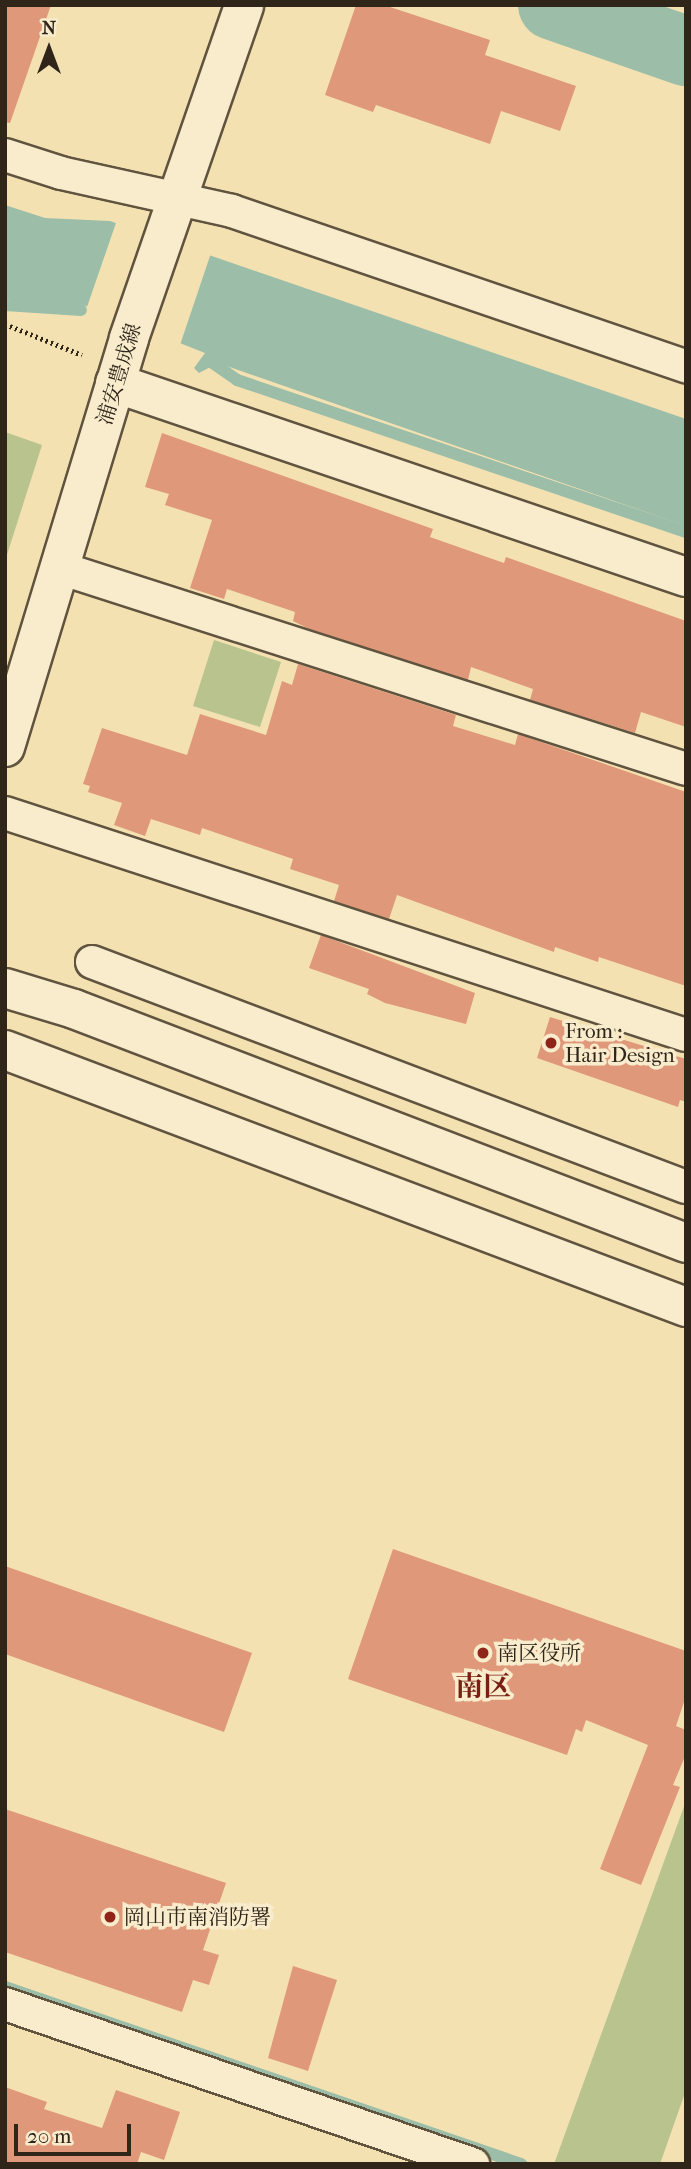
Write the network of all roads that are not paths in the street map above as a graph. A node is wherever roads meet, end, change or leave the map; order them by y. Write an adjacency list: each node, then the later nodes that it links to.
1 (244, 5): 3 (street, 浦安豊成線)
2 (5, 155): 3 (street)
3 (172, 215): 4 (street); 5 (street, 浦安豊成線)
4 (686, 366)
5 (103, 371): 6 (street, 浦安豊成線); 7 (street)
6 (60, 568): 8 (street, 浦安豊成線); 9 (street)
7 (686, 577)
8 (5, 747)
9 (686, 769)
10 (5, 813): 14 (street)
11 (92, 962): 13 (street)
12 (5, 988): 16 (street)
13 (237, 1018): 16 (street); 17 (street)
14 (686, 1035)
15 (5, 1050): 19 (street)
16 (220, 1065): 18 (street)
17 (686, 1186)
18 (686, 1243)
19 (686, 1307)
20 (5, 2004): 21 (street)
21 (473, 2164)

